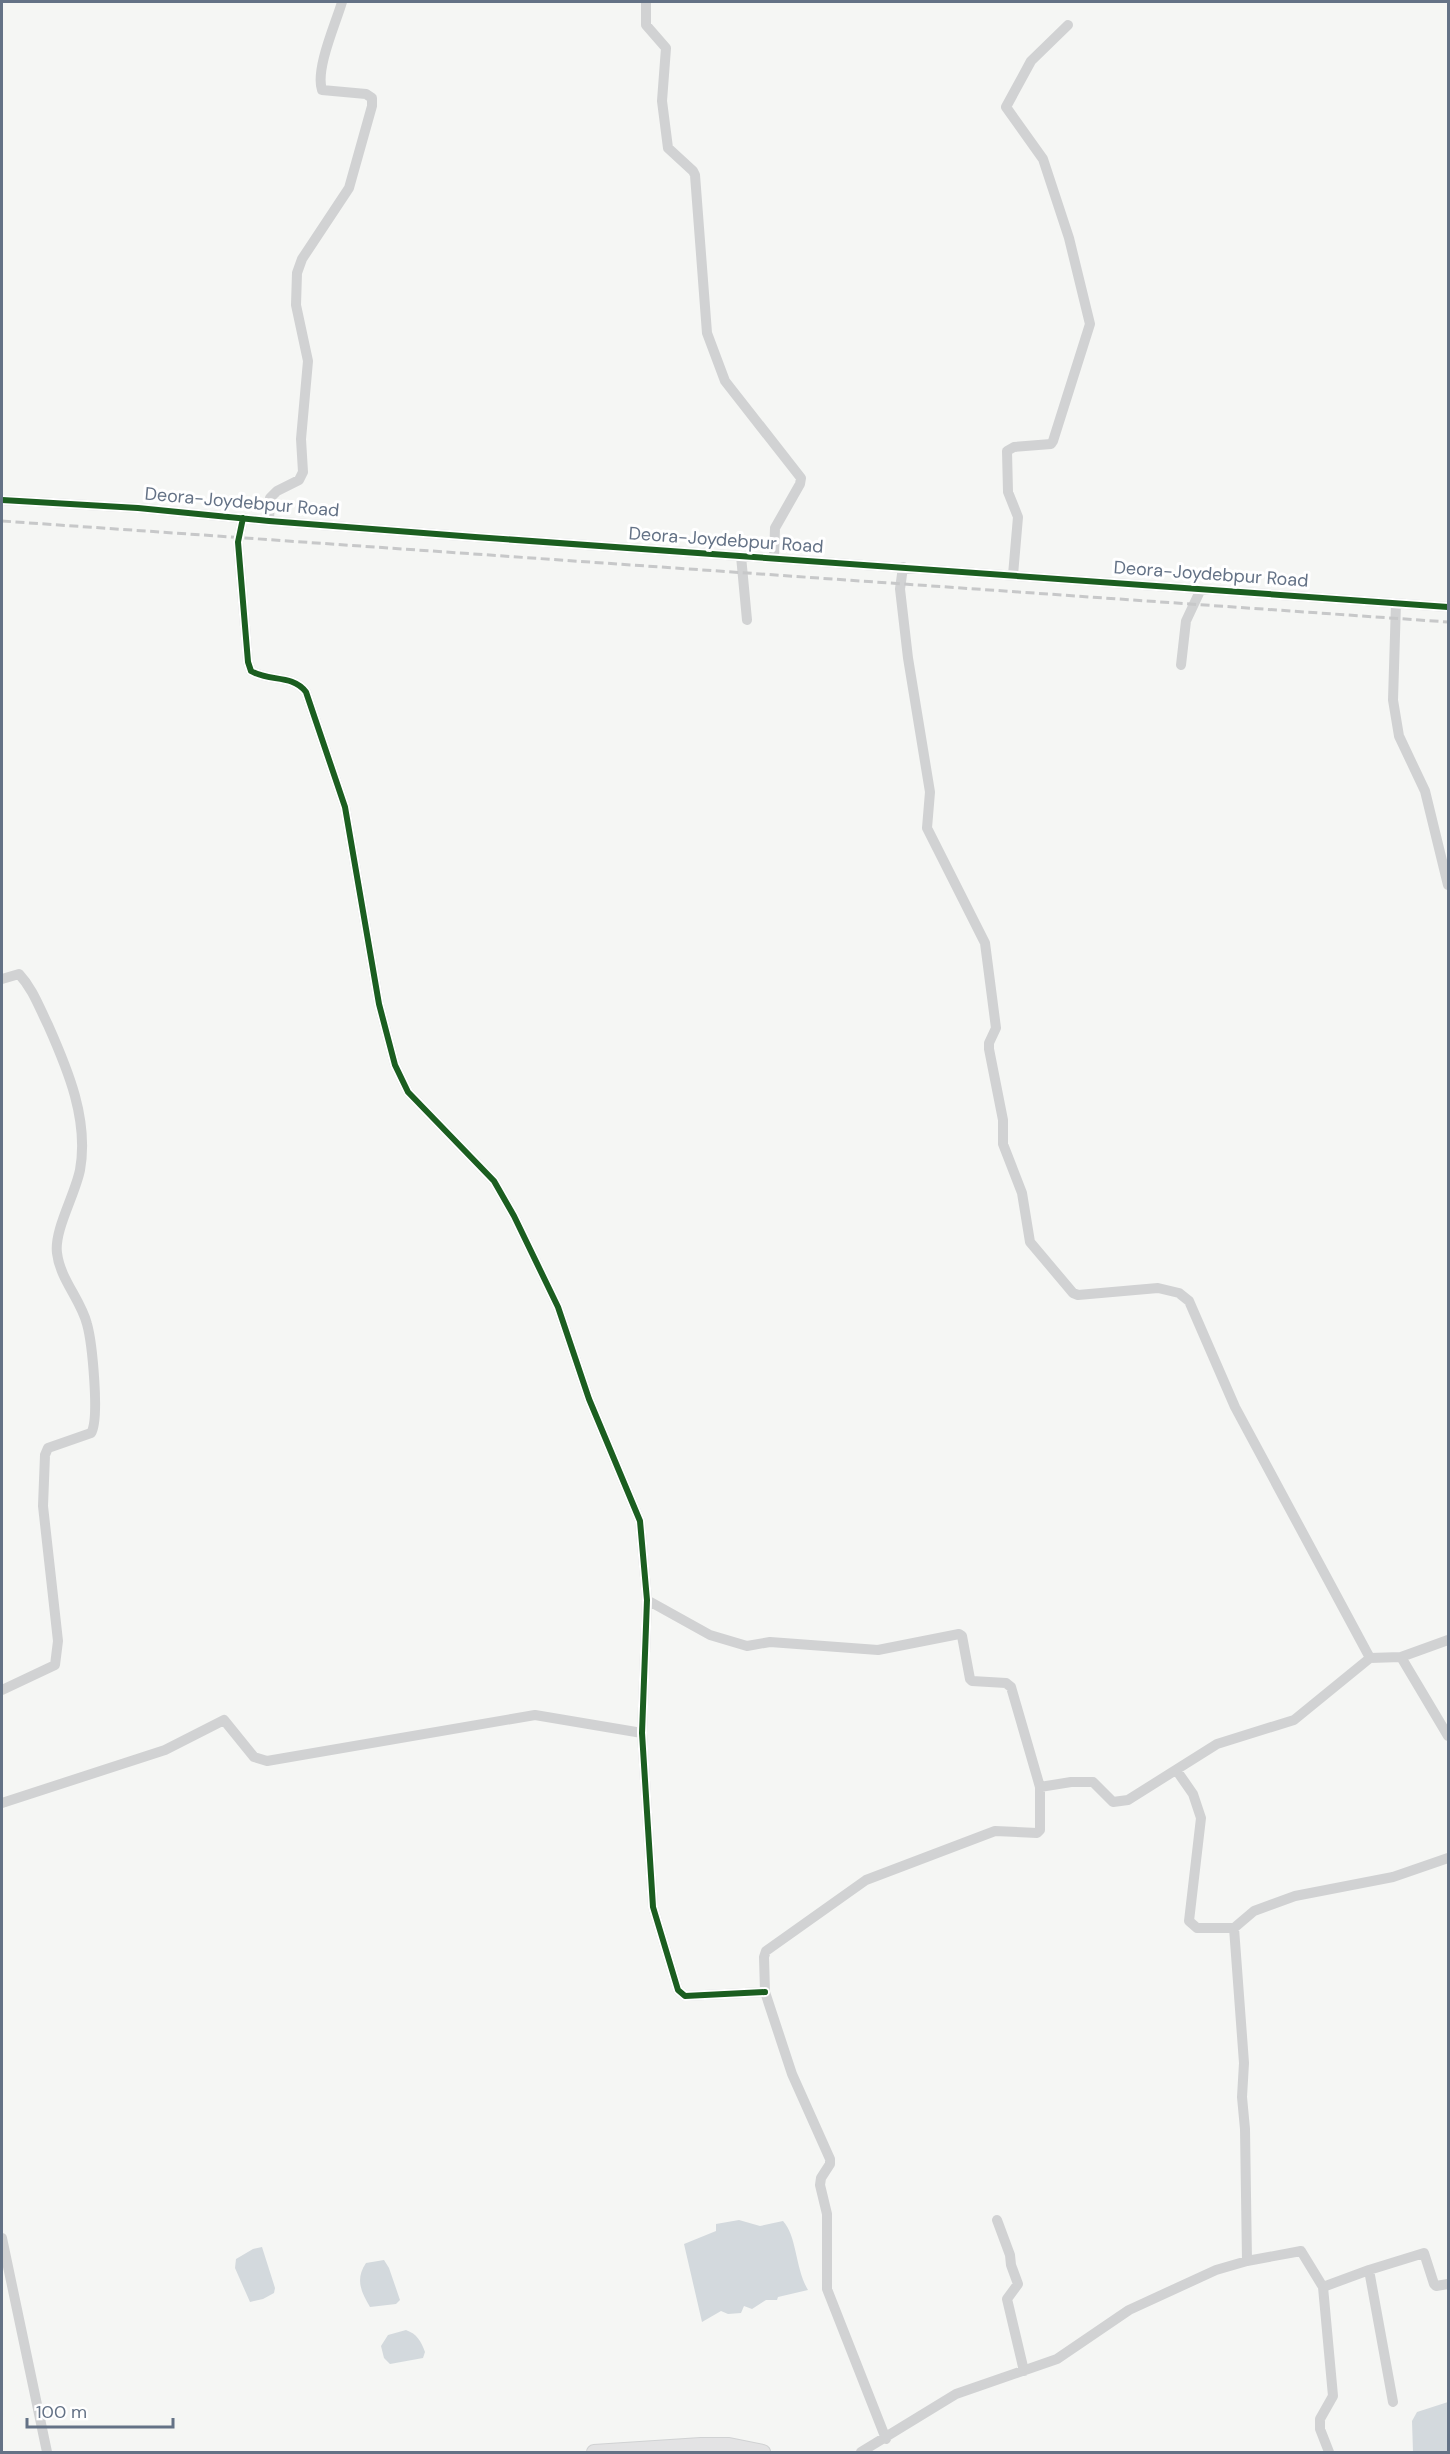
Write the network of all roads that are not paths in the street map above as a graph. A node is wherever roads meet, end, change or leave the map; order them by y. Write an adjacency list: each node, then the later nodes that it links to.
1 (342, 2): 6 (street)
2 (646, 2): 8 (street)
3 (1068, 25): 10 (street)
4 (2, 500): 5 (street, Deora-Joydebpur Road)
5 (243, 518): 6 (street, Deora-Joydebpur Road); 18 (street)
6 (269, 521): 7 (street, Deora-Joydebpur Road)
7 (741, 556): 8 (street, Deora-Joydebpur Road); 14 (street)
8 (774, 558): 9 (street, Deora-Joydebpur Road)
9 (903, 567): 10 (street, Deora-Joydebpur Road); 21 (street)
10 (1013, 575): 11 (street, Deora-Joydebpur Road)
11 (1201, 589): 12 (street, Deora-Joydebpur Road); 15 (street)
12 (1396, 603): 13 (street, Deora-Joydebpur Road); 16 (street)
13 (1449, 607)
14 (747, 620)
15 (1181, 666)
16 (1449, 885)
17 (2, 980): 22 (street)
18 (646, 1600): 23 (street); 26 (street)
19 (1449, 1640): 20 (street)
20 (1401, 1657): 21 (street); 24 (street)
21 (1370, 1658): 25 (street)
22 (2, 1690)
23 (642, 1733): 27 (street); 30 (street)
24 (1449, 1736)
25 (1177, 1771): 26 (street); 29 (street)
26 (1040, 1787): 30 (street)
27 (2, 1803)
28 (1449, 1858): 29 (street)
29 (1234, 1928): 33 (street)
30 (765, 1992): 39 (street)
31 (997, 2220): 37 (street)
32 (2, 2238): 40 (street)
33 (1247, 2261): 36 (street); 37 (street)
34 (1369, 2270): 35 (street); 36 (street); 38 (street)
35 (1449, 2284)
36 (1323, 2287): 44 (street)
37 (1024, 2371): 39 (street)
38 (1393, 2402)
39 (886, 2439): 43 (street)
40 (47, 2452)
41 (594, 2452): 42 (main road)
42 (763, 2452)
43 (861, 2452)
44 (1329, 2452)

